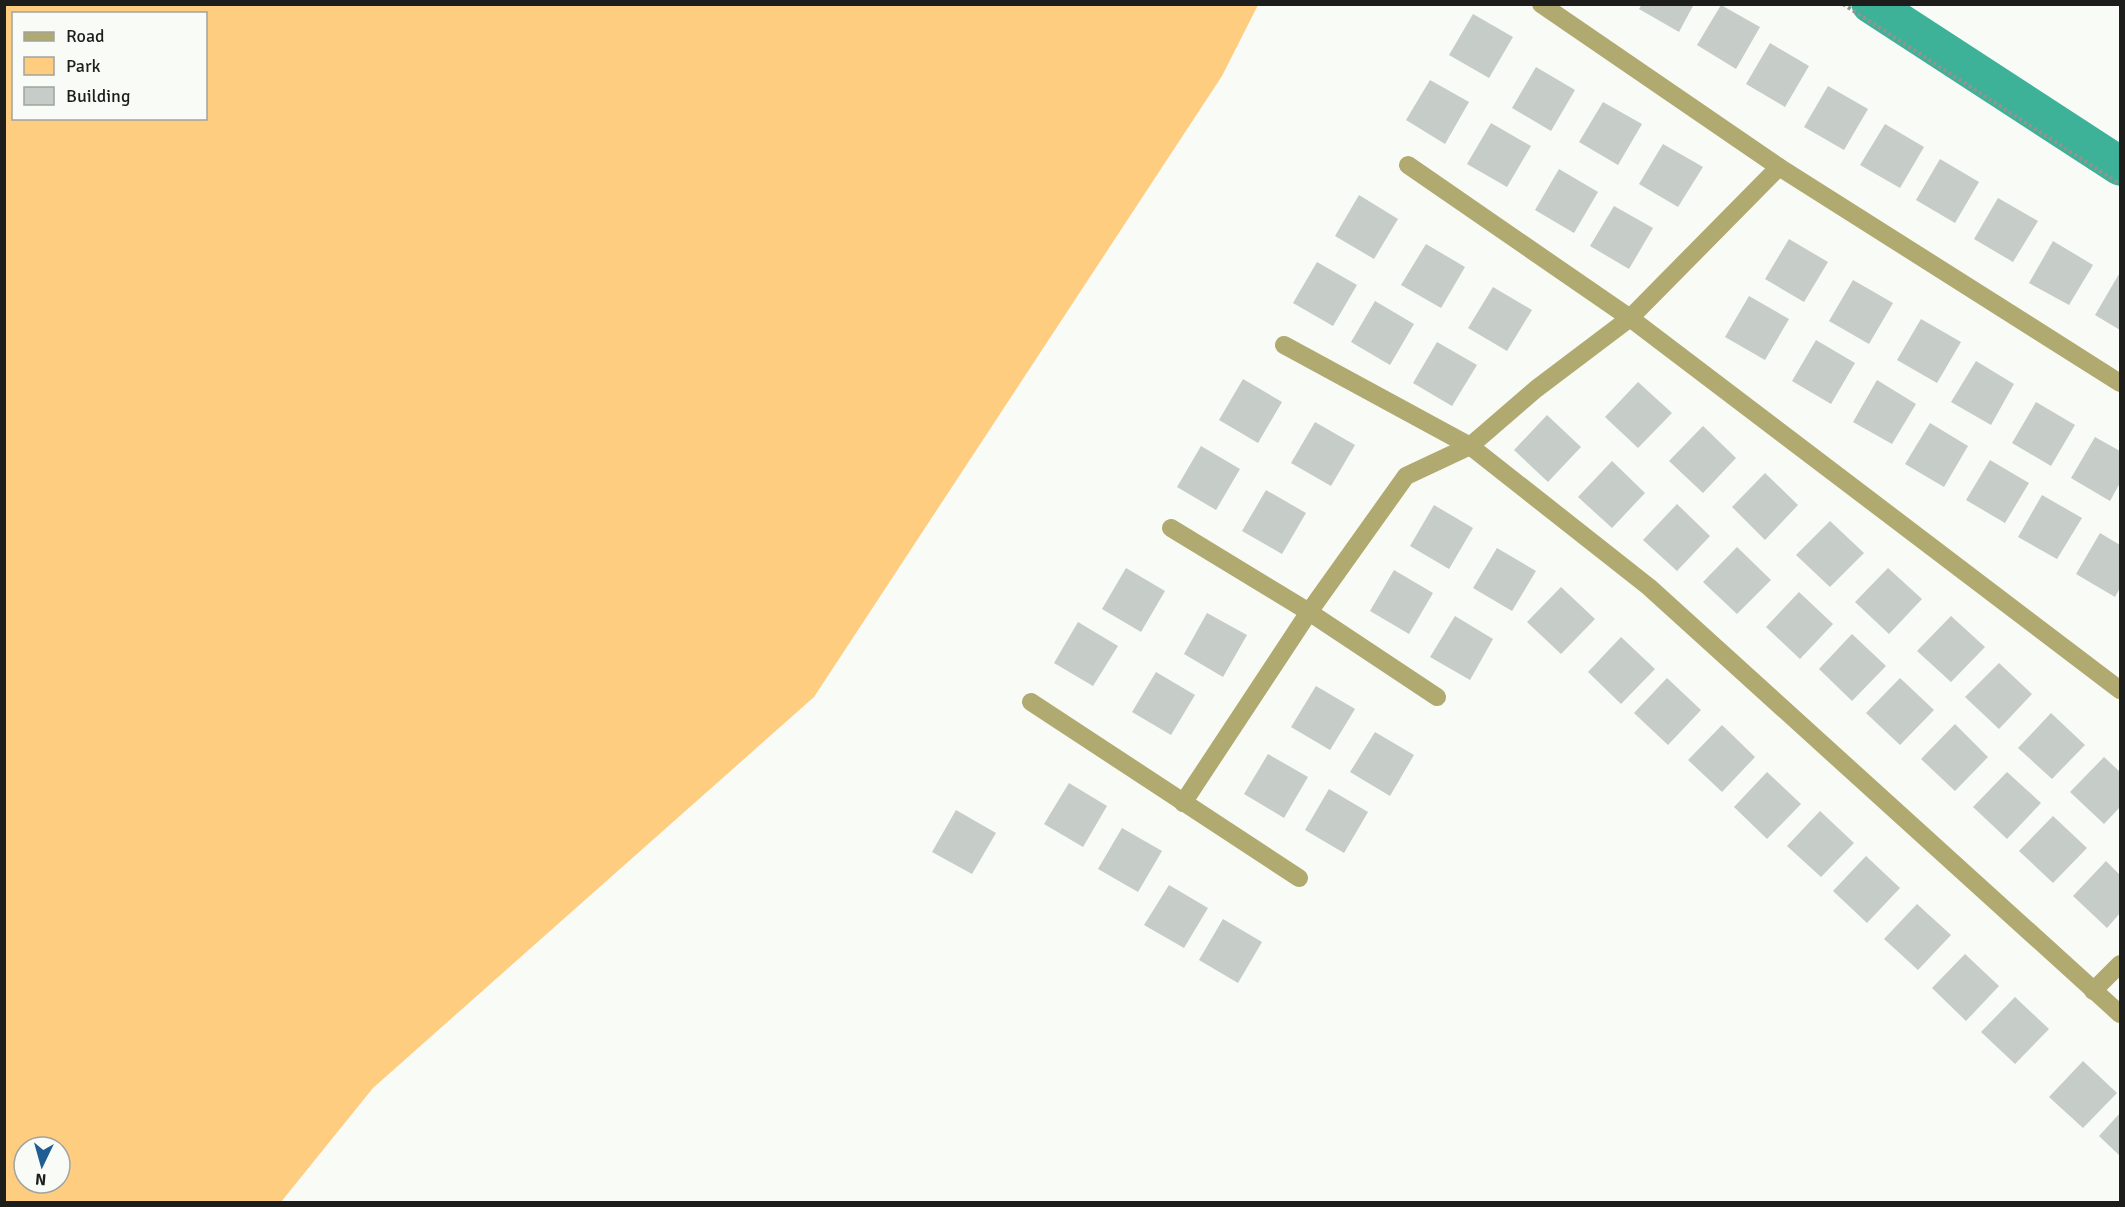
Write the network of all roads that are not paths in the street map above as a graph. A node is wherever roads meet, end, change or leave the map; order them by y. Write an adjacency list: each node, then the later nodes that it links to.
1 (1541, 4): 3 (street)
2 (1408, 165): 4 (street)
3 (1779, 167): 4 (street); 6 (street)
4 (1630, 318): 7 (street); 10 (street)
5 (1284, 345): 7 (street)
6 (2121, 383)
7 (1470, 446): 9 (street); 16 (street)
8 (1171, 528): 9 (street)
9 (1310, 612): 11 (street); 13 (street)
10 (2121, 690)
11 (1437, 697)
12 (1031, 702): 13 (street)
13 (1183, 803): 14 (street)
14 (1299, 878)
15 (2121, 964): 16 (street)
16 (2093, 991): 17 (street)
17 (2121, 1014)

